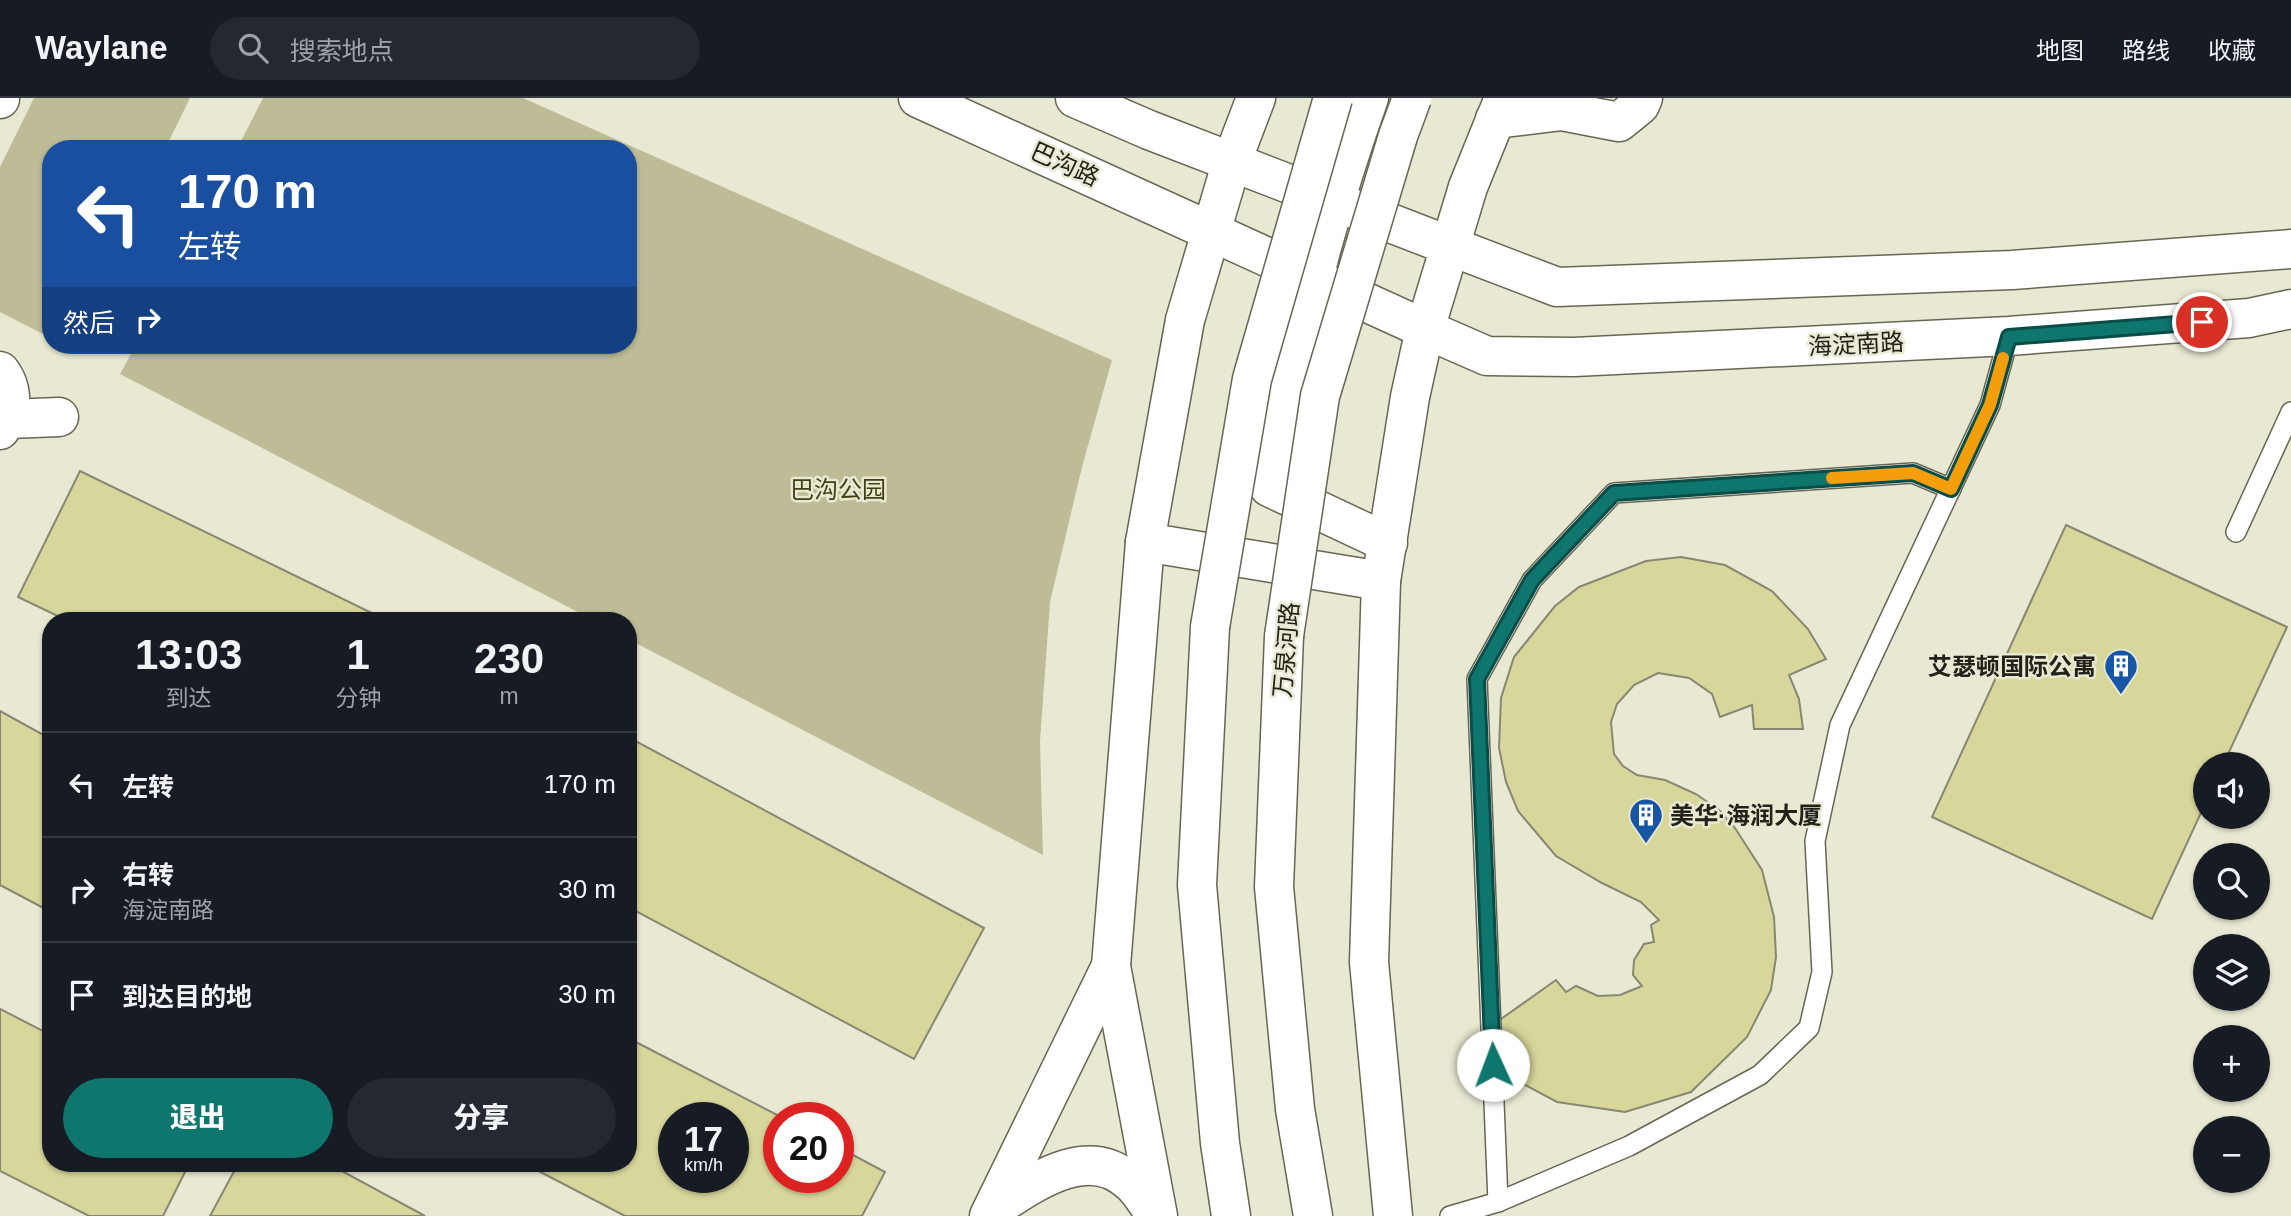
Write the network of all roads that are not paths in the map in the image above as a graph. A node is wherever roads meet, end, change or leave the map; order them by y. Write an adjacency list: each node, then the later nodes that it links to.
1 (918, 98): 11 (main road, 巴沟路)
2 (1075, 98): 9 (main road)
3 (1255, 98): 9 (main road)
4 (1333, 98): 31 (main road, bridge)
5 (1369, 98): 10 (main road)
6 (1412, 98): 32 (main road, 万泉河路, bridge)
7 (1643, 98): 8 (main road)
8 (1500, 108): 12 (main road)
9 (1232, 161): 10 (main road); 11 (main road)
10 (1334, 201): 12 (main road); 14 (main road)
11 (1211, 230): 14 (main road, 巴沟路); 24 (main road)
12 (1450, 246): 13 (main road); 16 (main road)
13 (2291, 249)
14 (1312, 277): 16 (main road, 海淀南路); 25 (main road)
15 (2291, 309): 17 (main road, 海淀南路)
16 (1425, 328): 17 (main road, 海淀南路); 25 (main road)
17 (2009, 337): 22 (lane)
18 (0, 371): 21 (main road)
19 (2291, 412): 23 (lane)
20 (59, 417): 21 (main road)
21 (4, 424)
22 (1951, 489): 28 (lane); 28 (lane)
23 (2236, 532)
24 (1145, 542): 26 (main road); 27 (main road)
25 (1388, 543): 26 (main road)
26 (1381, 581): 33 (main road)
27 (1111, 966): 29 (main road); 30 (main road)
28 (1498, 1202): 34 (lane)
29 (990, 1213): 30 (main road)
30 (1157, 1216)
31 (1231, 1216)
32 (1313, 1216)
33 (1393, 1216)
34 (1450, 1216)

